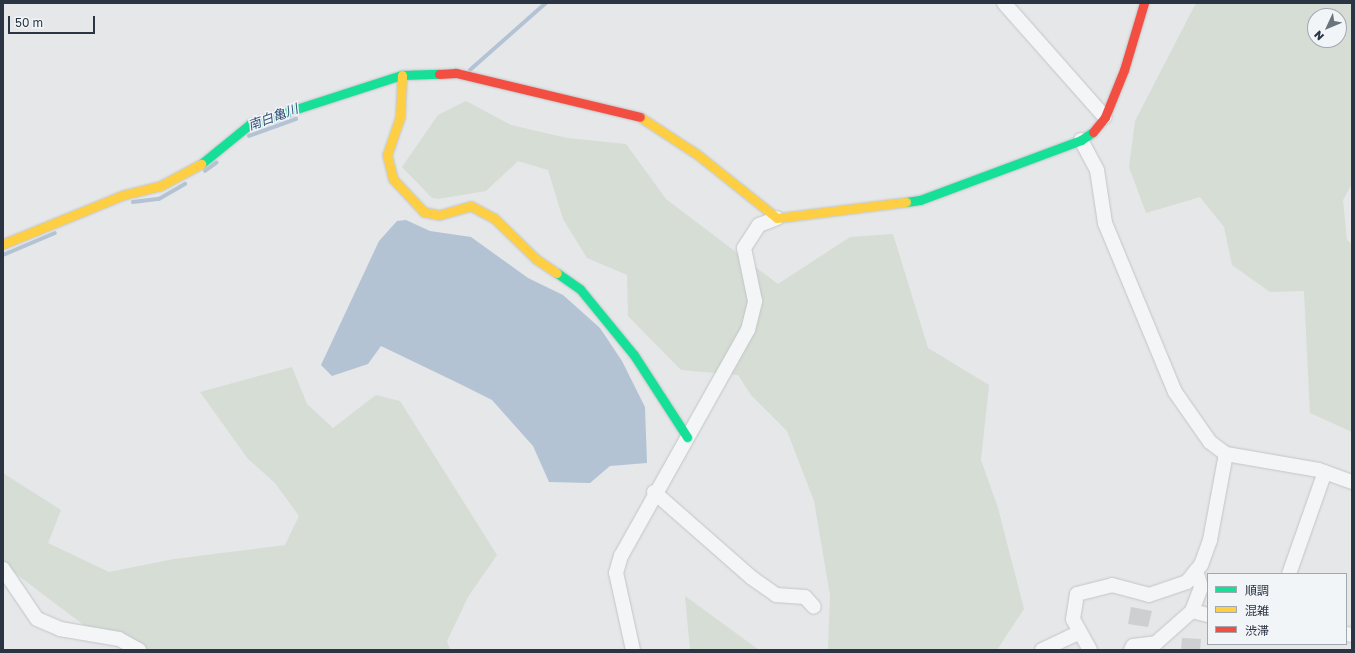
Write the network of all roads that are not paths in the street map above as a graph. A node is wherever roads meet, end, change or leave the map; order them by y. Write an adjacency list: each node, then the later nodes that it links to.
1 (1004, 3): 4 (street)
2 (1144, 3): 4 (street)
3 (402, 75): 6 (street); 7 (street); 8 (street)
4 (1105, 117): 5 (street)
5 (1081, 140): 6 (street); 9 (street)
6 (778, 218): 8 (street)
7 (3, 244)
8 (687, 437): 12 (street)
9 (1226, 454): 10 (street); 14 (street)
10 (1325, 472): 11 (street); 15 (street)
11 (1352, 482)
12 (654, 492): 16 (street); 21 (street)
13 (3, 569): 20 (street)
14 (1196, 571): 17 (street); 19 (street)
15 (1289, 573)
16 (814, 607)
17 (1192, 611): 18 (street); 24 (street)
18 (1207, 614)
19 (1080, 632): 22 (street); 23 (street)
20 (139, 650)
21 (633, 650)
22 (1042, 650)
23 (1090, 650)
24 (1131, 650)

